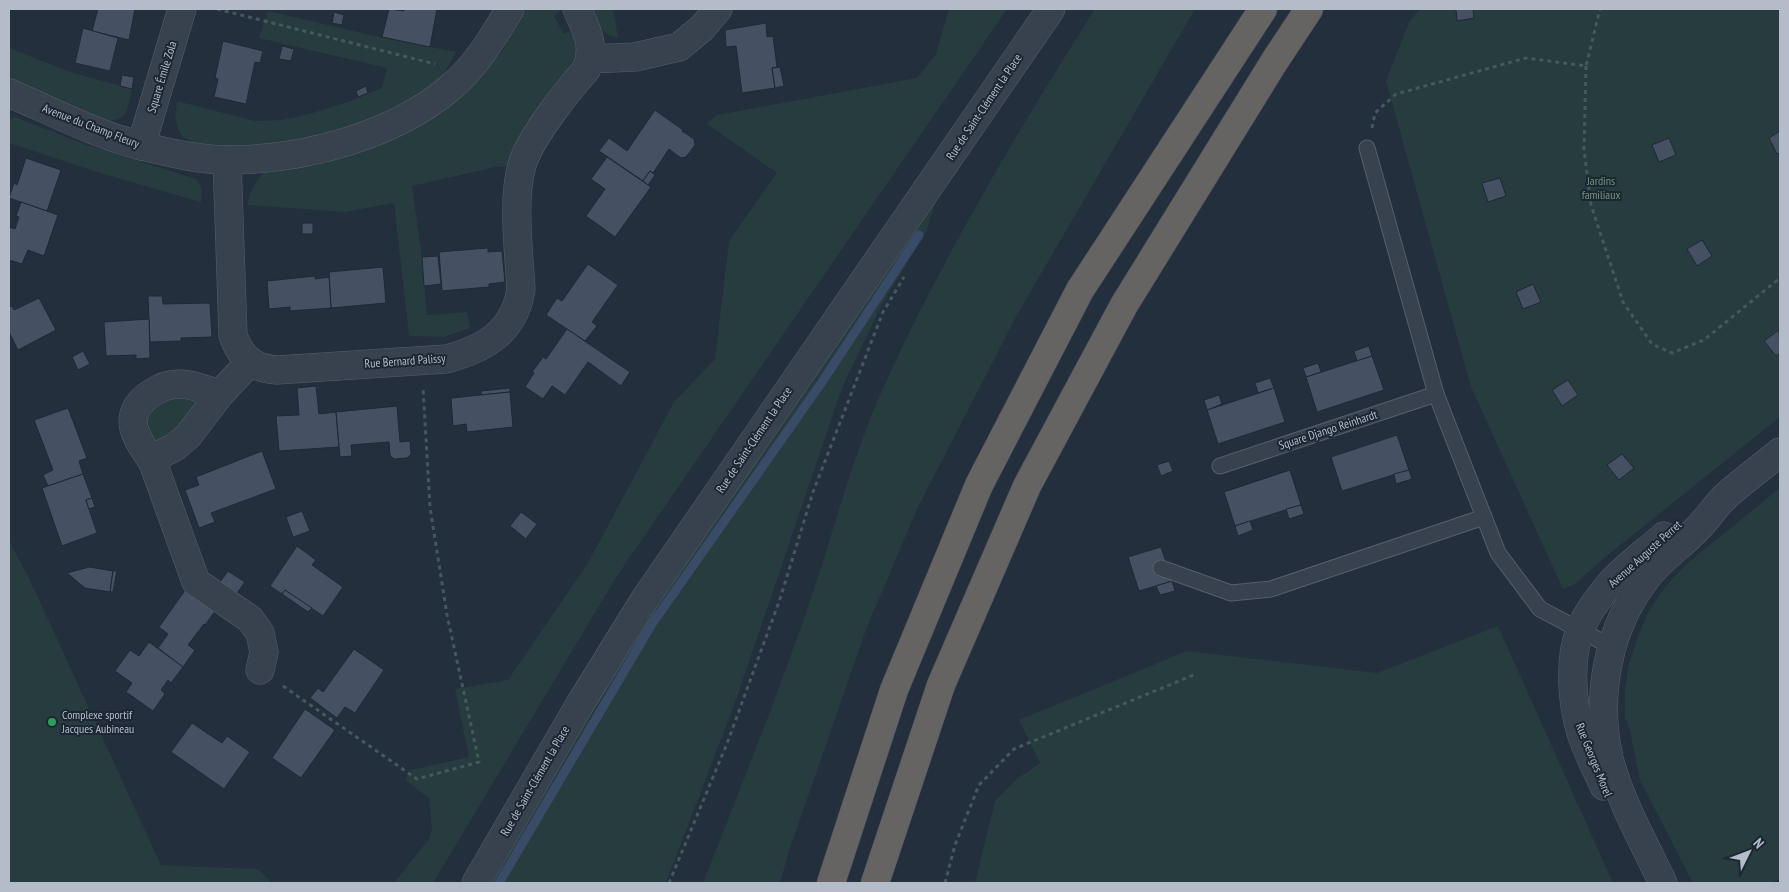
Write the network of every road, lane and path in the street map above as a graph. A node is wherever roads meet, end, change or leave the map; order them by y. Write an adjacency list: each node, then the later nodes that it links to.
1 (182, 9): 14 (street, Square Émile Zola)
2 (217, 9): 11 (path)
3 (510, 9): 16 (street, Avenue du Champ Fleury)
4 (577, 9): 10 (street)
5 (718, 9): 10 (street)
6 (1051, 9): 33 (street, Rue de Saint-Clément la Place)
7 (1263, 9): 35 (highway)
8 (1310, 9): 36 (highway)
9 (1600, 9): 12 (path)
10 (591, 58): 19 (street, Rue Bernard Palissy)
11 (440, 66)
12 (1586, 66): 15 (path); 18 (path)
13 (9, 93): 14 (street, Avenue du Champ Fleury)
14 (141, 146): 16 (street, Avenue du Champ Fleury)
15 (1367, 148): 22 (lane)
16 (227, 160): 19 (street)
17 (908, 271): 34 (path)
18 (1780, 278)
19 (249, 362): 21 (street)
20 (423, 384): 31 (path)
21 (220, 394): 24 (street); 24 (street)
22 (1436, 394): 25 (lane, Square Django Reinhardt); 27 (lane)
23 (1780, 452): 26 (street, Avenue Auguste Perret)
24 (153, 463): 31 (street)
25 (1220, 466)
26 (1726, 496): 29 (street, Avenue Auguste Perret); 30 (street, Avenue Auguste Perret)
27 (1484, 517): 28 (lane); 29 (lane)
28 (1161, 568)
29 (1580, 629): 30 (lane); 38 (street, Rue Georges Morel)
30 (1612, 647): 39 (street, Rue Georges Morel)
31 (260, 670)
32 (1196, 674): 37 (path)
33 (476, 883)
34 (669, 883)
35 (831, 883)
36 (875, 883)
37 (945, 883)
38 (1649, 883)
39 (1663, 883)

